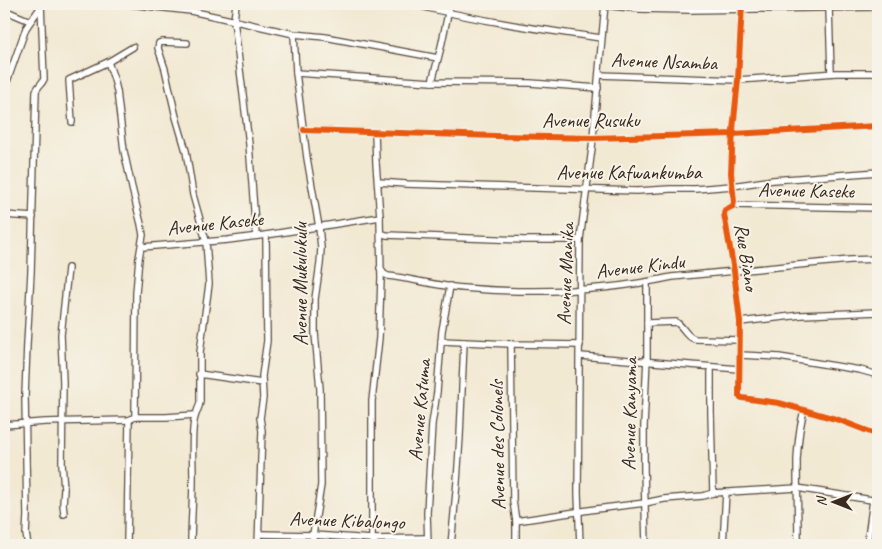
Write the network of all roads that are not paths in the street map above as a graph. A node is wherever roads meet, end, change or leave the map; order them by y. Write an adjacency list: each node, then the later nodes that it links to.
1 (129, 4): 13 (street)
2 (236, 4): 13 (street)
3 (412, 4): 12 (street)
4 (450, 4): 12 (street)
5 (603, 4): 7 (street); 16 (street, Avenue Manika)
6 (41, 5): 14 (street); 44 (street)
7 (742, 6): 8 (street); 27 (street, Rue Biano)
8 (814, 6): 9 (street)
9 (829, 8): 10 (street); 24 (street)
10 (878, 8)
11 (4, 10): 14 (street)
12 (448, 14): 16 (street); 19 (street)
13 (234, 20): 15 (street); 49 (street)
14 (30, 21): 22 (street)
15 (294, 34): 19 (street); 23 (street, Avenue Mukulukulu)
16 (601, 38): 26 (street, Avenue Manika)
17 (187, 43): 51 (street)
18 (132, 47): 20 (street)
19 (438, 58): 28 (street)
20 (108, 62): 31 (street); 52 (street)
21 (4, 69): 22 (street)
22 (11, 71): 30 (street)
23 (296, 73): 28 (street, Avenue Nsamba); 33 (street, Avenue Mukulukulu)
24 (831, 73): 25 (street, Avenue Nsamba); 27 (street, Avenue Nsamba)
25 (878, 73)
26 (599, 75): 27 (street, Avenue Nsamba); 29 (street, Avenue Manika)
27 (738, 80): 35 (street, Rue Biano)
28 (432, 82): 29 (street, Avenue Nsamba)
29 (598, 88): 36 (street, Avenue Manika)
30 (4, 90)
31 (72, 122)
32 (878, 126): 35 (street, Avenue Rusuku)
33 (304, 130): 34 (street, Avenue Rusuku); 46 (street, Avenue Mukulukulu)
34 (375, 132): 36 (street, Avenue Rusuku); 38 (street)
35 (733, 134): 36 (street, Avenue Rusuku); 39 (street, Rue Biano)
36 (593, 138): 40 (street, Avenue Manika)
37 (878, 172): 39 (street, Avenue Kafwankumba)
38 (378, 182): 40 (street, Avenue Kafwankumba); 45 (street)
39 (732, 186): 40 (street, Avenue Kafwankumba); 41 (street, Rue Biano)
40 (587, 189): 50 (street, Avenue Manika)
41 (733, 205): 42 (street, Avenue Kaseke); 56 (street, Rue Biano)
42 (878, 208)
43 (4, 215): 44 (street)
44 (33, 217): 80 (street)
45 (380, 217): 46 (street, Avenue Kaseke); 47 (street)
46 (319, 227): 48 (street, Avenue Kaseke); 92 (street, Avenue Mukulukulu)
47 (381, 233): 50 (street); 55 (street)
48 (266, 235): 49 (street, Avenue Kaseke); 75 (street)
49 (256, 236): 51 (street, Avenue Kaseke)
50 (580, 240): 59 (street, Avenue Manika)
51 (206, 242): 52 (street, Avenue Kaseke); 73 (street)
52 (142, 247): 78 (street)
53 (878, 259): 56 (street, Avenue Kindu)
54 (68, 268): 79 (street)
55 (380, 268): 58 (street, Avenue Kindu); 94 (street)
56 (734, 271): 57 (street, Avenue Kindu); 61 (street, Rue Biano)
57 (647, 283): 59 (street, Avenue Kindu); 62 (street, Avenue Kanyama)
58 (450, 286): 59 (street, Avenue Kindu); 63 (street, Avenue Katuma)
59 (581, 290): 67 (street, Avenue Manika)
60 (878, 312): 61 (street)
61 (740, 322): 64 (street, Rue Biano)
62 (647, 323): 64 (street); 70 (street, Avenue Kanyama)
63 (441, 340): 65 (street); 93 (street, Avenue Katuma)
64 (740, 340): 68 (street, Rue Biano)
65 (464, 342): 66 (street); 102 (street)
66 (511, 344): 67 (street); 90 (street, Avenue des Colonels)
67 (580, 345): 69 (street, Avenue Manika)
68 (740, 355): 72 (street, Rue Biano); 74 (street)
69 (580, 356): 70 (street); 88 (street, Avenue Manika)
70 (646, 361): 71 (street); 87 (street, Avenue Kanyama)
71 (711, 367): 72 (street); 85 (street)
72 (740, 369): 76 (street, Rue Biano)
73 (200, 374): 75 (street); 77 (street)
74 (878, 375)
75 (262, 383): 91 (street)
76 (804, 411): 82 (street); 83 (street)
77 (196, 415): 78 (street); 97 (street)
78 (132, 419): 79 (street); 96 (street)
79 (62, 422): 80 (street); 89 (street)
80 (26, 423): 81 (street); 95 (street)
81 (4, 425)
82 (878, 435)
83 (797, 488): 84 (street); 86 (street); 107 (street)
84 (726, 492): 85 (street); 106 (street)
85 (713, 493): 87 (street)
86 (876, 501): 108 (street)
87 (645, 503): 88 (street); 105 (street, Avenue Kanyama)
88 (579, 512): 90 (street); 104 (street, Avenue Manika)
89 (64, 514)
90 (516, 521): 103 (street, Avenue des Colonels)
91 (259, 534): 92 (street, Avenue Kibalongo); 98 (street)
92 (312, 535): 94 (street, Avenue Kibalongo); 99 (street, Avenue Mukulukulu)
93 (428, 538): 94 (street, Avenue Kibalongo); 101 (street, Avenue Kibalongo)
94 (372, 539): 100 (street)
95 (28, 545)
96 (127, 545)
97 (191, 545)
98 (258, 545)
99 (313, 545)
100 (376, 545)
101 (428, 545)
102 (451, 545)
103 (516, 545)
104 (580, 545)
105 (646, 545)
106 (723, 545)
107 (798, 545)
108 (867, 545)

